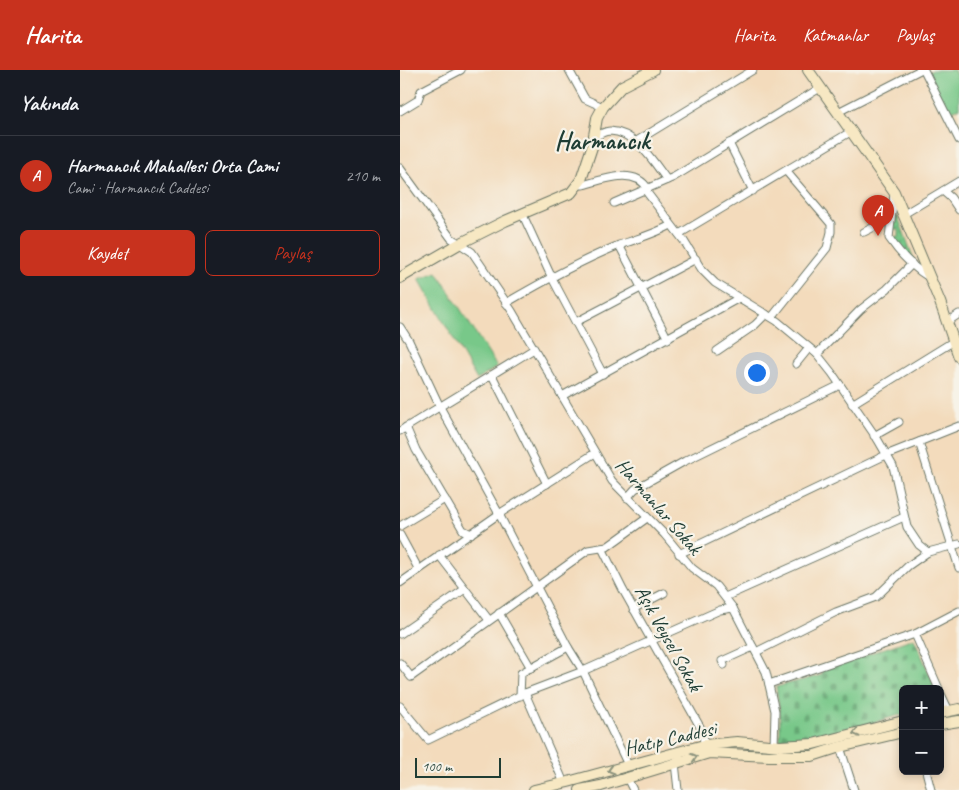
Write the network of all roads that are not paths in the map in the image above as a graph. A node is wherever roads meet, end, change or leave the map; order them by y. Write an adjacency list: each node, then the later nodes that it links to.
1 (461, 70): 10 (street)
2 (569, 70): 9 (street)
3 (652, 70): 9 (main road)
4 (753, 70): 15 (street)
5 (808, 70): 8 (main road)
6 (920, 70): 11 (street)
7 (924, 70): 14 (street)
8 (820, 88): 11 (main road); 16 (street)
9 (603, 107): 13 (main road)
10 (400, 111)
11 (838, 112): 12 (main road)
12 (852, 131): 18 (street); 25 (main road)
13 (594, 136): 15 (street); 21 (main road)
14 (959, 140)
15 (635, 142): 19 (street)
16 (729, 143): 19 (street); 23 (street)
17 (400, 168): 34 (street, Harmanlar Sokak)
18 (786, 171): 23 (street); 45 (street)
19 (667, 180): 22 (street)
20 (959, 181): 24 (street)
21 (577, 185): 22 (street); 28 (main road)
22 (647, 189): 26 (street); 31 (street)
23 (753, 191): 33 (street)
24 (943, 191): 27 (street); 29 (street)
25 (894, 192): 29 (main road); 30 (street)
26 (614, 203)
27 (959, 210)
28 (522, 213): 34 (main road); 38 (street)
29 (904, 214): 40 (main road)
30 (890, 219): 32 (street); 37 (street)
31 (671, 225): 33 (street); 35 (street)
32 (864, 232)
33 (679, 234): 36 (street)
34 (459, 244): 39 (main road); 43 (street, Harmanlar Sokak)
35 (618, 245): 38 (street); 41 (street)
36 (696, 259): 41 (street); 42 (street)
37 (912, 264): 40 (street); 55 (street)
38 (551, 276): 43 (street); 46 (street)
39 (400, 278)
40 (931, 278): 47 (main road)
41 (642, 288): 46 (street); 50 (street)
42 (739, 298): 45 (street); 50 (street)
43 (506, 303): 53 (street, Harmanlar Sokak)
44 (959, 314): 47 (street)
45 (769, 315): 52 (street); 54 (street)
46 (576, 322): 59 (street)
47 (947, 322): 51 (main road)
48 (400, 327): 49 (street)
49 (403, 337): 63 (street)
50 (668, 339): 59 (street)
51 (954, 342): 56 (main road); 62 (street)
52 (809, 348): 55 (street); 57 (street)
53 (534, 349): 58 (street); 61 (street, Harmanlar Sokak)
54 (717, 350)
55 (817, 354): 60 (street)
56 (959, 357)
57 (796, 364)
58 (492, 374): 63 (street); 71 (street)
59 (603, 374): 61 (street)
60 (840, 385): 62 (street); 72 (street)
61 (562, 396): 69 (street, Harmanlar Sokak)
62 (852, 404): 67 (street)
63 (440, 406): 66 (street); 74 (street)
64 (898, 422): 67 (street)
65 (959, 426): 68 (street)
66 (403, 429): 73 (street)
67 (874, 436): 70 (street)
68 (919, 442): 70 (street); 81 (street)
69 (595, 453): 71 (street); 72 (street, Harmanlar Sokak)
70 (886, 455): 75 (street); 84 (street)
71 (547, 484): 74 (street)
72 (627, 498): 76 (street, Harmanlar Sokak)
73 (444, 499): 77 (street); 78 (street)
74 (500, 514): 78 (street); 89 (street)
75 (904, 517): 83 (street); 92 (street)
76 (647, 518): 82 (street); 84 (street, Harmanlar Sokak)
77 (400, 526)
78 (471, 534): 85 (street)
79 (400, 535): 87 (street)
80 (959, 544): 81 (street)
81 (951, 546): 83 (street); 86 (street)
82 (602, 548): 89 (street); 94 (street, Aşık Veysel Sokak)
83 (928, 552): 102 (street)
84 (679, 554): 92 (street, Harmanlar Sokak)
85 (439, 556): 87 (street); 90 (street)
86 (959, 568)
87 (419, 570): 88 (street)
88 (400, 583)
89 (536, 586): 96 (street); 101 (street)
90 (465, 589): 97 (street); 98 (street)
91 (664, 592): 94 (street)
92 (725, 598): 93 (street, Harmanlar Sokak)
93 (733, 608): 100 (street); 102 (street, Harmanlar Sokak)
94 (633, 609): 100 (street, Aşık Veysel Sokak)
95 (959, 610): 99 (street)
96 (499, 613): 97 (street); 105 (street)
97 (489, 620): 103 (street)
98 (400, 634)
99 (915, 634): 107 (street); 108 (street)
100 (651, 641): 106 (street); 117 (street, Aşık Veysel Sokak)
101 (568, 647): 105 (street); 106 (street)
102 (754, 649): 104 (street); 107 (street, Harmanlar Sokak)
103 (400, 663)
104 (724, 665)
105 (531, 668): 109 (street)
106 (583, 671): 109 (street); 121 (street)
107 (769, 684): 118 (street, Harmanlar Sokak)
108 (938, 685)
109 (523, 695): 111 (street); 124 (street)
110 (944, 699): 112 (street)
111 (400, 706)
112 (949, 711)
113 (959, 721): 115 (main road)
114 (899, 722): 118 (main road, Hatıp Caddesi, one-way to 118)
115 (944, 723)
116 (899, 733): 119 (main road, Hatıp Caddesi)
117 (704, 744): 118 (main road, Hatıp Caddesi); 121 (main road, Hatıp Caddesi)
118 (774, 746)
119 (840, 747): 120 (main road, Hatıp Caddesi, one-way to 119); 129 (street)
120 (675, 763): 123 (main road, Hatıp Caddesi); 128 (street)
121 (628, 765): 124 (main road, Hatıp Caddesi, one-way to 124)
122 (927, 775): 130 (street)
123 (627, 778): 126 (main road, Hatıp Caddesi); 127 (street)
124 (564, 783): 125 (main road, Hatıp Caddesi)
125 (534, 790)
126 (580, 790)
127 (633, 790)
128 (678, 790)
129 (854, 790)
130 (931, 790)

